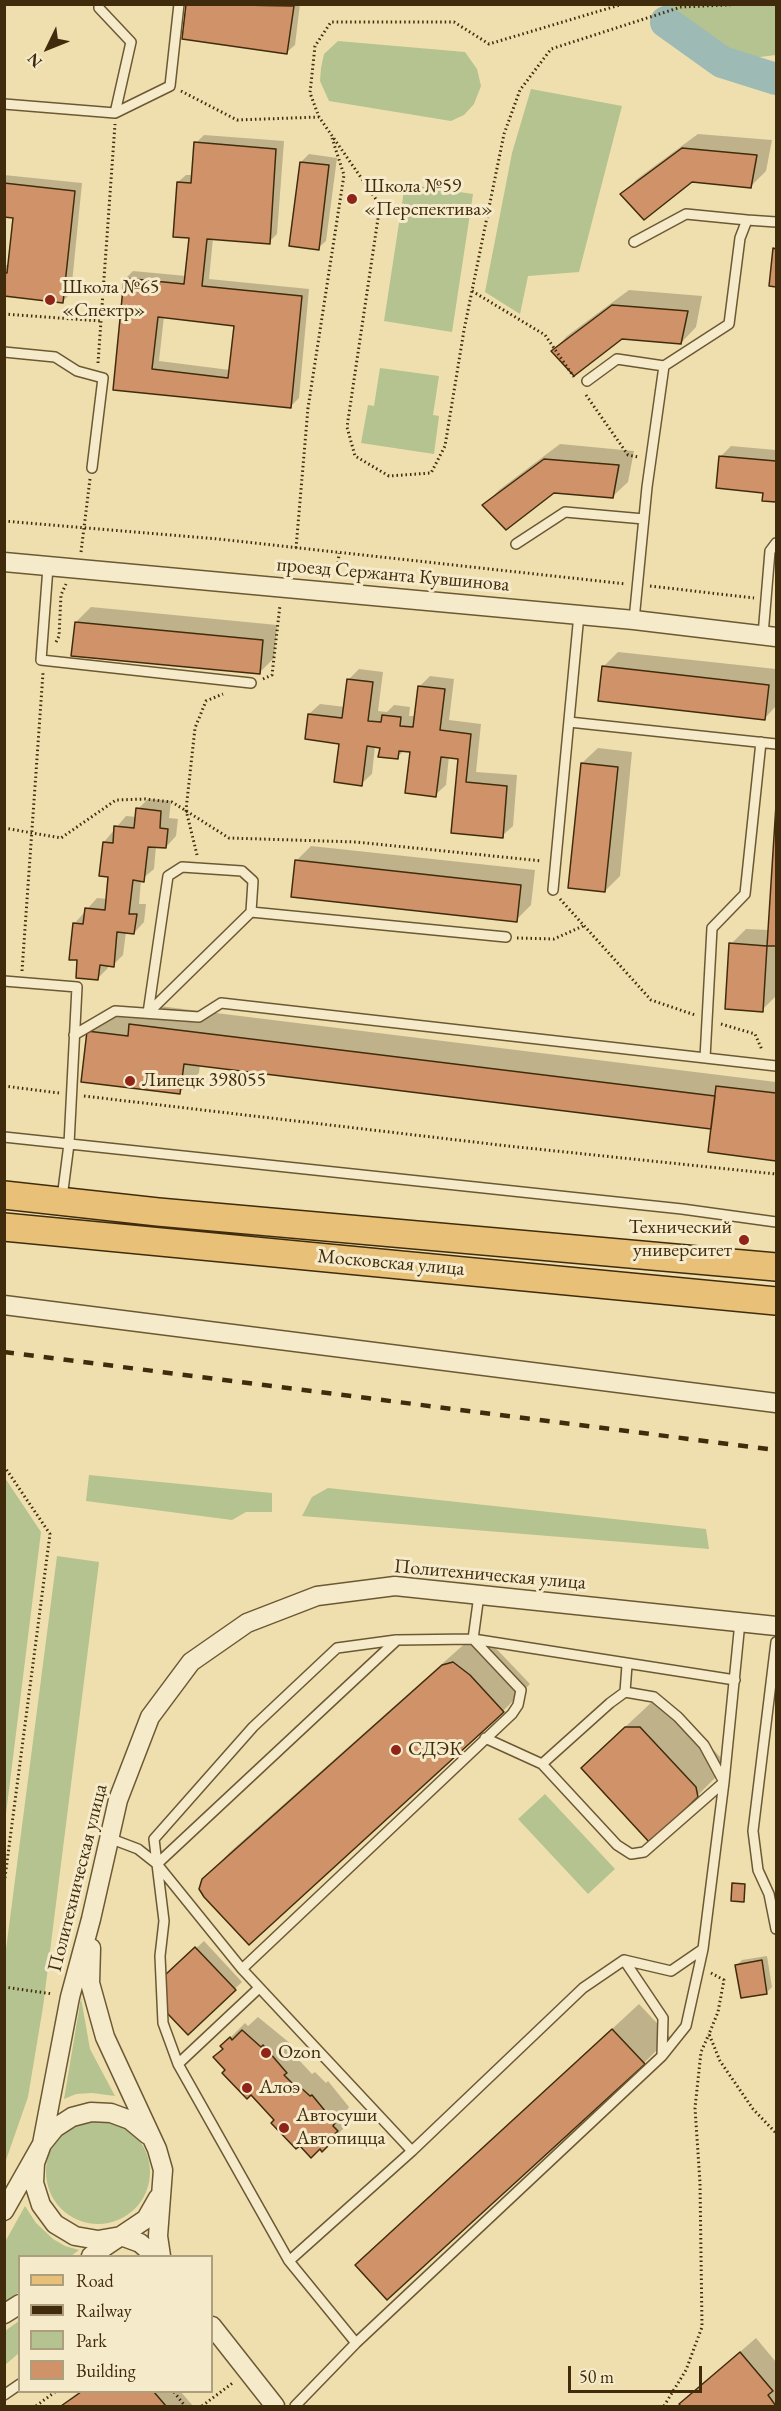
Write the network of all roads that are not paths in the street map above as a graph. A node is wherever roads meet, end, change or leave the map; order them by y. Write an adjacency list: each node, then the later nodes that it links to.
1 (99, 4): 4 (lane)
2 (179, 4): 4 (lane)
3 (4, 104): 4 (lane)
4 (115, 113)
5 (747, 220): 6 (lane); 7 (lane); 9 (lane)
6 (777, 222)
7 (634, 242)
8 (4, 352): 11 (lane)
9 (664, 366): 10 (lane); 12 (lane)
10 (587, 381)
11 (92, 468)
12 (644, 519): 14 (lane); 18 (lane)
13 (777, 543): 19 (lane)
14 (516, 544)
15 (4, 562): 16 (street, проезд Сержанта Кувшинова)
16 (48, 567): 17 (street, проезд Сержанта Кувшинова); 20 (lane)
17 (579, 614): 18 (street, проезд Сержанта Кувшинова); 21 (lane)
18 (634, 620): 19 (street, проезд Сержанта Кувшинова)
19 (770, 636)
20 (250, 683)
21 (569, 722): 22 (lane); 24 (lane)
22 (761, 742): 23 (lane); 30 (lane)
23 (777, 744)
24 (553, 890)
25 (251, 912): 26 (lane); 28 (lane); 28 (lane)
26 (506, 937)
27 (4, 981): 29 (lane)
28 (148, 1013): 29 (lane); 30 (lane)
29 (74, 1035): 33 (lane)
30 (705, 1058): 31 (lane)
31 (774, 1065)
32 (4, 1137): 33 (lane)
33 (69, 1144): 35 (lane); 36 (lane)
34 (4, 1195): 35 (main road, Московская улица)
35 (61, 1201): 38 (main road, Московская улица)
36 (777, 1222)
37 (4, 1227): 39 (main road, Московская улица)
38 (777, 1267)
39 (777, 1301)
40 (4, 1305): 41 (street)
41 (777, 1403)
42 (478, 1595): 43 (street, Политехническая улица); 45 (lane); 54 (street, Политехническая улица)
43 (740, 1622): 44 (street, Политехническая улица); 49 (lane)
44 (777, 1626)
45 (473, 1639): 46 (lane); 48 (lane); 51 (lane)
46 (397, 1640): 55 (lane); 55 (lane)
47 (777, 1642): 56 (lane)
48 (627, 1665): 49 (lane); 50 (lane)
49 (735, 1680): 53 (lane)
50 (625, 1692): 52 (lane); 53 (lane)
51 (485, 1738): 52 (lane); 61 (lane)
52 (542, 1764): 53 (lane)
53 (724, 1782): 59 (lane)
54 (109, 1838): 55 (lane); 57 (street, Политехническая улица)
55 (157, 1864): 61 (lane); 64 (lane)
56 (773, 1892): 58 (lane)
57 (91, 1919): 65 (street, Политехническая улица); 66 (street)
58 (777, 1929)
59 (703, 1949): 60 (lane); 63 (lane)
60 (624, 1960): 63 (lane); 67 (lane)
61 (242, 1969): 62 (lane)
62 (259, 1988): 64 (lane); 67 (lane)
63 (662, 2056): 78 (lane)
64 (178, 2064): 74 (lane)
65 (42, 2144): 66 (street); 69 (street, Политехническая улица); 70 (street)
66 (157, 2149): 68 (street)
67 (412, 2151): 74 (lane)
68 (161, 2192): 70 (street); 73 (street)
69 (4, 2211)
70 (121, 2236): 71 (street); 72 (street)
71 (92, 2255)
72 (154, 2255)
73 (161, 2255)
74 (289, 2261): 78 (lane)
75 (18, 2305): 76 (street)
76 (4, 2314)
77 (213, 2327): 81 (street)
78 (356, 2343): 82 (lane)
79 (18, 2385): 80 (lane)
80 (4, 2395)
81 (275, 2406)
82 (295, 2406)

